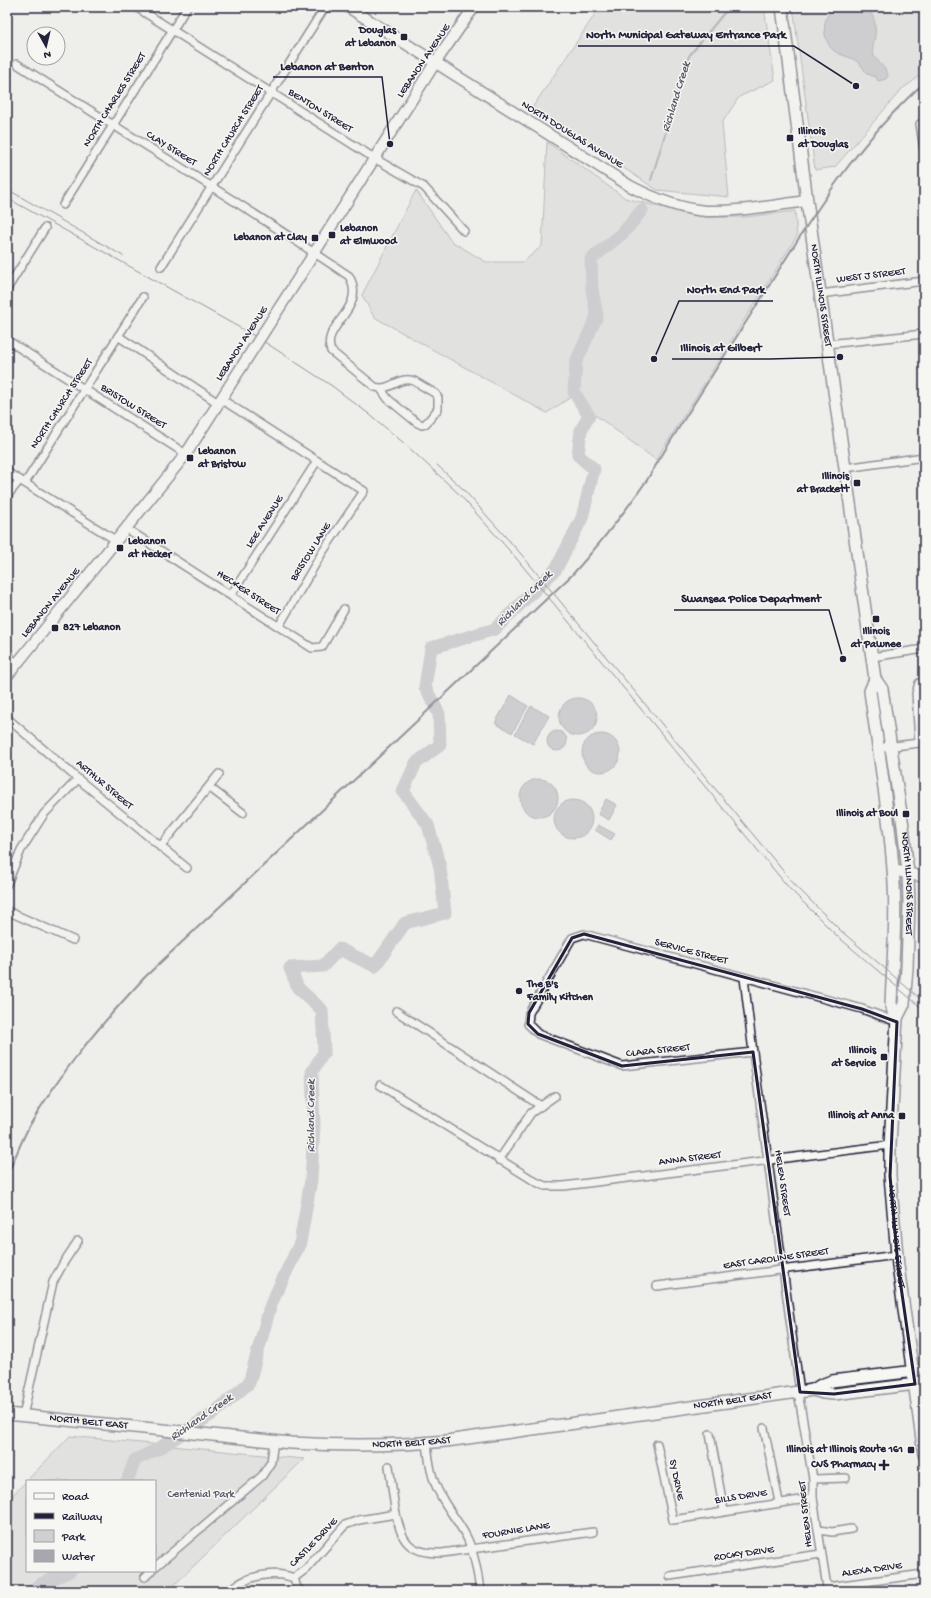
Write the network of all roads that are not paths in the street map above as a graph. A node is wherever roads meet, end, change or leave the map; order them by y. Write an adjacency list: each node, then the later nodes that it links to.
1 (136, 7): 7 (street, BENTON STREET)
2 (187, 7): 7 (street, NORTH CHARLES STREET)
3 (326, 7): 10 (street, NORTH CHURCH STREET)
4 (348, 7): 8 (main road, NORTH DOUGLAS AVENUE)
5 (474, 7): 8 (main road, LEBANON AVENUE)
6 (782, 8): 16 (main road, NORTH ILLINOIS STREET)
7 (172, 31): 10 (street, BENTON STREET); 12 (street, NORTH CHARLES STREET)
8 (435, 63): 14 (main road, LEBANON AVENUE); 16 (main road, NORTH DOUGLAS AVENUE)
9 (17, 64): 12 (street, CLAY STREET)
10 (271, 93): 14 (street, BENTON STREET); 15 (street, NORTH CHURCH STREET)
11 (920, 124): 13 (street)
12 (112, 125): 15 (street, CLAY STREET); 17 (street, NORTH CHARLES STREET)
13 (924, 150)
14 (374, 158): 19 (street, BENTON STREET); 20 (main road, LEBANON AVENUE)
15 (212, 187): 20 (street, CLAY STREET); 21 (street, NORTH CHURCH STREET)
16 (807, 201): 25 (main road, NORTH ILLINOIS STREET)
17 (62, 205)
18 (45, 228): 22 (street)
19 (464, 231)
20 (314, 252): 31 (street, CLAY STREET); 33 (main road, LEBANON AVENUE, bridge)
21 (161, 267)
22 (10, 276): 24 (street)
23 (924, 281): 25 (street, WEST J STREET)
24 (7, 289)
25 (820, 294): 30 (main road, NORTH ILLINOIS STREET)
26 (143, 297): 28 (street, NORTH CHURCH STREET)
27 (924, 334): 30 (street)
28 (118, 336): 32 (street, NORTH CHURCH STREET); 33 (street)
29 (7, 340): 32 (street, BRISTOW STREET)
30 (827, 344): 37 (main road, NORTH ILLINOIS STREET)
31 (381, 389): 31 (street, CLAY STREET)
32 (84, 390): 34 (street, BRISTOW STREET); 39 (street, NORTH CHURCH STREET)
33 (219, 401): 34 (main road, LEBANON AVENUE); 36 (street)
34 (186, 454): 41 (main road, LEBANON AVENUE)
35 (924, 457): 37 (street)
36 (317, 461): 43 (street, LEE AVENUE); 45 (street, BRISTOW LANE)
37 (845, 468): 48 (main road, NORTH ILLINOIS STREET)
38 (7, 472): 39 (street)
39 (22, 481): 40 (street, NORTH CHURCH STREET); 42 (street)
40 (7, 496)
41 (127, 529): 42 (main road, LEBANON AVENUE); 43 (street, HECKER STREET)
42 (117, 541): 49 (main road, LEBANON AVENUE)
43 (231, 595): 45 (street, HECKER STREET)
44 (344, 609): 45 (street, HECKER STREET)
45 (279, 626)
46 (924, 649): 48 (street)
47 (7, 655): 49 (street)
48 (872, 657): 51 (main road, NORTH ILLINOIS STREET)
49 (17, 664): 50 (main road, LEBANON AVENUE)
50 (7, 676)
51 (875, 679): 55 (main road, NORTH ILLINOIS STREET); 56 (main road, NORTH ILLINOIS STREET)
52 (924, 682): 54 (street)
53 (7, 718): 58 (street, ARTHUR STREET)
54 (922, 743): 55 (street)
55 (891, 747): 56 (street); 64 (main road, NORTH ILLINOIS STREET)
56 (878, 748): 63 (main road, NORTH ILLINOIS STREET)
57 (220, 774): 59 (street)
58 (78, 779): 61 (street, ARTHUR STREET); 66 (street)
59 (209, 787): 60 (street); 61 (street)
60 (244, 813)
61 (160, 847): 62 (street, ARTHUR STREET)
62 (188, 868)
63 (893, 870): 64 (main road); 71 (main road, NORTH ILLINOIS STREET)
64 (908, 873): 65 (main road); 71 (main road, NORTH ILLINOIS STREET)
65 (924, 877)
66 (7, 884)
67 (7, 911): 68 (street)
68 (73, 940)
69 (744, 978): 71 (street, SERVICE STREET); 72 (street, SERVICE STREET); 73 (street, HELEN STREET)
70 (396, 1011): 76 (street)
71 (897, 1020): 77 (main road, NORTH ILLINOIS STREET)
72 (528, 1024): 73 (street, CLARA STREET)
73 (753, 1052): 79 (street, HELEN STREET)
74 (380, 1085): 78 (street, ANNA STREET)
75 (555, 1096): 76 (street)
76 (540, 1106): 78 (street)
77 (890, 1145): 79 (street, ANNA STREET); 81 (main road, NORTH ILLINOIS STREET)
78 (499, 1160): 79 (street, ANNA STREET)
79 (768, 1160): 82 (street, HELEN STREET)
80 (78, 1241): 89 (street)
81 (897, 1255): 82 (street, EAST CAROLINE STREET); 84 (main road, NORTH ILLINOIS STREET)
82 (783, 1270): 83 (street, EAST CAROLINE STREET); 87 (street, HELEN STREET)
83 (657, 1286)
84 (919, 1370): 85 (main road, NORTH ILLINOIS STREET); 86 (main road, NORTH BELT EAST)
85 (920, 1383): 86 (main road, NORTH BELT EAST); 95 (main road, NORTH ILLINOIS STREET)
86 (813, 1390): 87 (main road, NORTH BELT EAST)
87 (799, 1392): 93 (main road, NORTH BELT EAST); 98 (street, HELEN STREET)
88 (7, 1414): 89 (main road, NORTH BELT EAST)
89 (23, 1416): 92 (main road, NORTH BELT EAST)
90 (764, 1428): 100 (street)
91 (710, 1434): 101 (street)
92 (274, 1441): 93 (main road, NORTH BELT EAST); 109 (street)
93 (427, 1443): 107 (street)
94 (658, 1444): 103 (street, SY DRIVE)
95 (924, 1454)
96 (389, 1466): 102 (street, FOURNIE LANE)
97 (846, 1478): 98 (street)
98 (813, 1479): 99 (street, HELEN STREET)
99 (813, 1498): 100 (street, BILLS DRIVE); 105 (street, HELEN STREET)
100 (778, 1502): 101 (street, BILLS DRIVE)
101 (724, 1511): 103 (street, BILLS DRIVE)
102 (396, 1514): 107 (street, FOURNIE LANE); 114 (street, CASTLE DRIVE)
103 (673, 1520)
104 (851, 1529): 105 (street)
105 (819, 1530): 108 (street, HELEN STREET)
106 (593, 1532): 107 (street, FOURNIE LANE)
107 (472, 1549): 118 (street)
108 (821, 1554): 112 (street, ROCKY DRIVE); 115 (street, HELEN STREET)
109 (156, 1567)
110 (150, 1572): 113 (street)
111 (924, 1574): 115 (street, ALEXA DRIVE)
112 (670, 1576)
113 (146, 1577)
114 (294, 1578): 116 (street); 117 (street)
115 (827, 1589)
116 (229, 1591)
117 (301, 1591)
118 (480, 1591)

